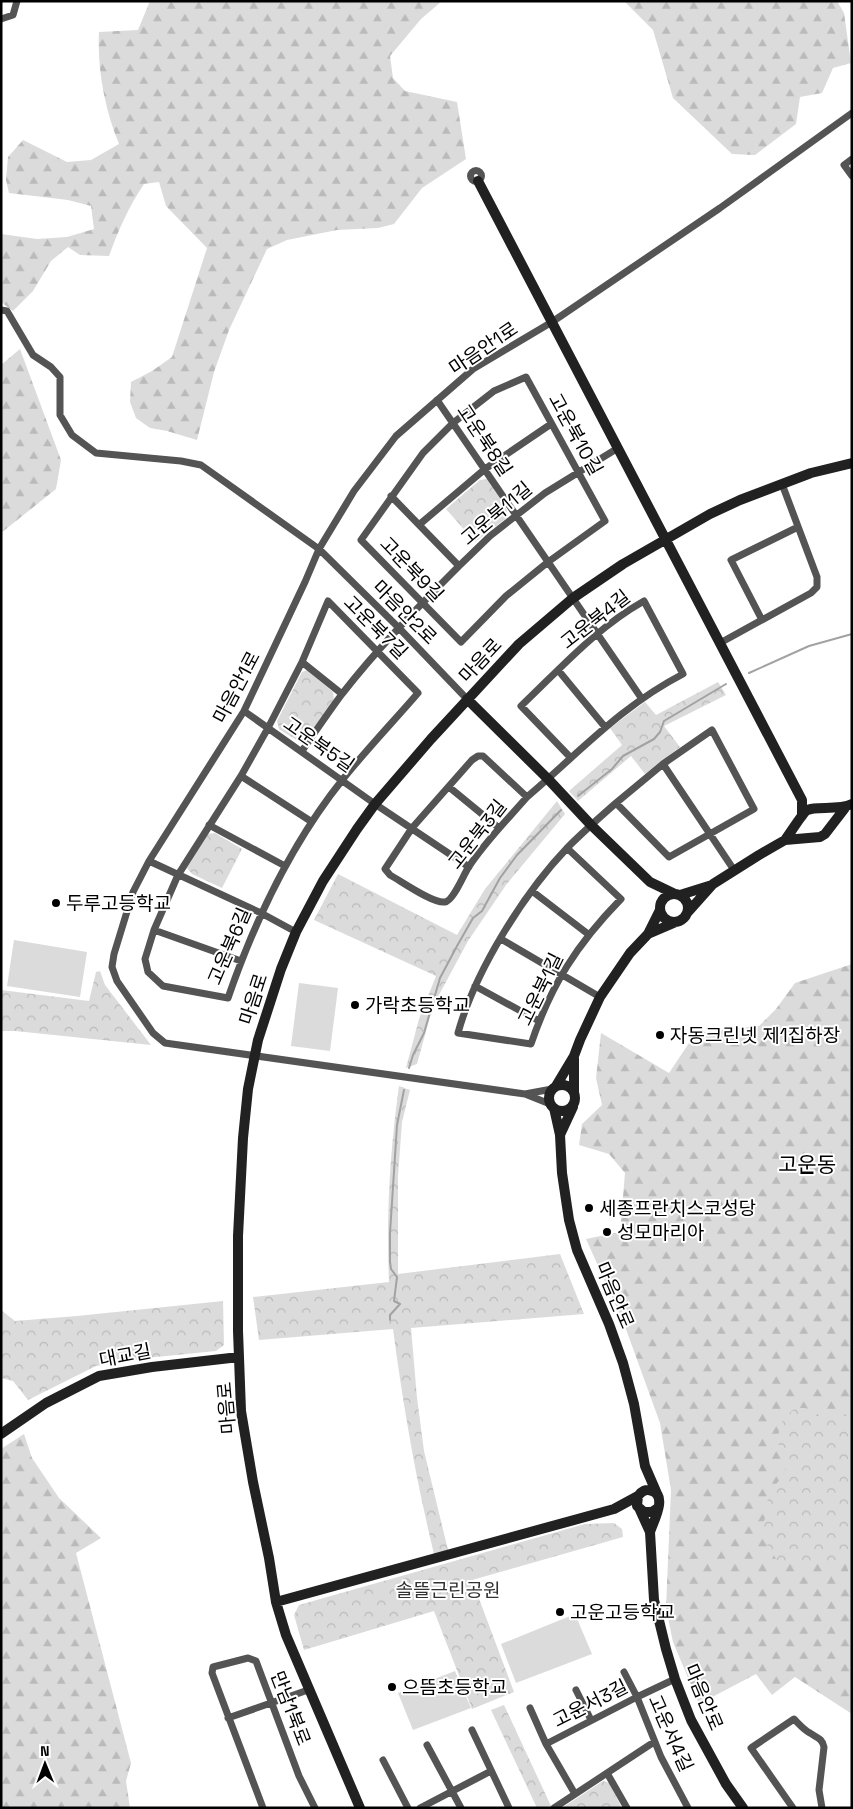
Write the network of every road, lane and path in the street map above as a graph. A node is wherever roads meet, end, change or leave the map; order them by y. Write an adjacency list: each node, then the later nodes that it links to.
1 (17, 1): 2 (street)
2 (1, 19)
3 (852, 113): 8 (street, 마음안1로)
4 (852, 158): 5 (street)
5 (852, 176)
6 (478, 181): 8 (street)
7 (1, 310): 22 (street, 마음안2로)
8 (552, 322): 9 (street, 마음안1로); 12 (street)
9 (437, 400): 10 (street, 고운북8길); 22 (street, 마음안1로)
10 (454, 423): 11 (street, 고운북10길); 14 (street, 고운북8길); 17 (street, 고운북9길)
11 (551, 424): 14 (street, 고운북11길); 15 (street, 고운북10길)
12 (618, 448): 15 (street, 고운북11길); 21 (street)
13 (852, 463): 16 (street, 마음로)
14 (485, 469): 18 (street, 고운북8길); 19 (street, 고운북11길)
15 (578, 473): 18 (street, 고운북11길); 23 (street, 고운북10길)
16 (782, 484): 20 (street); 21 (street, 마음로)
17 (391, 496): 19 (street); 26 (street, 고운북9길)
18 (516, 516): 23 (street, 고운북8길); 24 (street, 고운북11길)
19 (420, 524): 24 (street, 고운북11길)
20 (798, 527): 27 (street); 27 (street)
21 (665, 539): 25 (street, 마음로); 30 (street)
22 (319, 549): 28 (street, 마음안2로); 37 (street, 마음안1로)
23 (548, 562): 25 (street, 고운북8길); 26 (street, 고운북9길)
24 (459, 566): 26 (street)
25 (573, 598): 29 (street, 고운북8길); 35 (street, 마음로)
26 (423, 603): 28 (street)
27 (762, 620): 30 (street)
28 (399, 628): 31 (street); 35 (street, 마음안2로)
29 (597, 633): 33 (street, 고운북4길); 36 (street, 고운북8길); 36 (street, 고운북4길)
30 (720, 643): 48 (street)
31 (377, 652): 32 (street, 고운북7길); 34 (street); 44 (street, 고운북7길)
32 (302, 662): 34 (street); 39 (street, 고운북7길)
33 (558, 670): 38 (street); 41 (street, 고운북4길)
34 (342, 694): 40 (street)
35 (466, 699): 45 (street); 50 (street, 마음로)
36 (642, 699): 38 (street, 고운북4길)
37 (244, 711): 39 (street, 고운북5길); 64 (street, 마음안1로)
38 (605, 727): 41 (street, 고운북4길)
39 (268, 728): 40 (street, 고운북5길); 43 (street, 고운북6길)
40 (302, 751): 44 (street, 고운북5길)
41 (570, 757): 45 (street, 고운북4길)
42 (663, 764): 49 (street, 고운북1길); 60 (street); 60 (street, 고운북1길)
43 (241, 776): 54 (street); 55 (street, 고운북6길)
44 (343, 779): 50 (street, 고운북5길); 54 (street, 고운북6길)
45 (548, 779): 47 (street, 고운북4길); 56 (street)
46 (449, 786): 47 (street, 고운북3길); 57 (street, 고운북3길); 58 (street)
47 (527, 797): 58 (street, 고운북3길)
48 (802, 800): 52 (street); 53 (street)
49 (616, 803): 56 (street, 고운북1길); 60 (street)
50 (375, 804): 57 (street, 고운북5길); 78 (street, 마음로)
51 (848, 806): 52 (street); 59 (street)
52 (818, 809): 53 (street); 59 (street)
53 (801, 818): 61 (street); 62 (street)
54 (312, 822): 65 (street, 고운북6길)
55 (209, 825): 65 (street); 68 (street, 고운북6길)
56 (591, 825): 63 (street, 고운북1길); 69 (street)
57 (412, 828): 66 (street, 고운북5길); 66 (street, 고운북3길)
58 (499, 828): 66 (street, 고운북3길)
59 (828, 829): 61 (street)
60 (711, 834): 67 (street)
61 (809, 837): 62 (street)
62 (785, 840): 67 (street)
63 (567, 848): 71 (street, 고운북1길); 79 (street, 고운북1길)
64 (149, 861): 68 (street); 87 (street, 마음안1로)
65 (284, 866): 75 (street, 고운북6길)
66 (469, 867)
67 (734, 870): 70 (street)
68 (178, 875): 75 (street); 77 (street, 고운북6길)
69 (650, 882): 72 (street); 73 (street)
70 (713, 884): 72 (street); 74 (street)
71 (532, 891): 79 (street); 81 (street, 고운북1길)
72 (678, 895): 73 (street); 74 (street)
73 (660, 908): 76 (street); 80 (street)
74 (688, 912): 76 (street)
75 (260, 913): 78 (street); 82 (street, 고운북6길)
76 (676, 922): 80 (street)
77 (154, 930): 82 (street); 82 (street, 고운북6길)
78 (296, 932): 87 (street, 마음로)
79 (588, 934): 83 (street, 고운북1길)
80 (648, 934): 85 (street)
81 (501, 939): 83 (street); 84 (street, 고운북1길)
82 (240, 961)
83 (562, 974): 85 (street); 86 (street, 고운북1길)
84 (475, 986): 86 (street); 86 (street, 고운북1길)
85 (600, 996): 88 (street)
86 (539, 1021)
87 (255, 1056): 91 (street, 마음안1로); 95 (street, 마음로)
88 (574, 1056): 89 (street); 90 (street)
89 (554, 1088): 90 (street); 91 (street); 92 (street)
90 (574, 1092): 93 (street)
91 (525, 1094): 92 (street)
92 (552, 1106): 93 (street); 94 (street, 마음안로)
93 (572, 1107): 94 (street)
94 (560, 1135): 97 (street, 마음안로)
95 (239, 1357): 96 (street, 대교길); 104 (street, 마음로)
96 (1, 1434)
97 (645, 1466): 98 (street); 99 (street)
98 (639, 1495): 99 (street); 101 (street); 102 (street)
99 (658, 1496): 100 (street)
100 (658, 1508): 102 (street); 103 (street)
101 (614, 1509): 102 (street); 104 (street)
102 (640, 1509): 103 (street)
103 (650, 1532): 106 (street, 마음안로)
104 (276, 1602): 107 (street, 마음로)
105 (624, 1672): 109 (street, 고운서4길)
106 (675, 1679): 109 (street, 고운서3길); 133 (street, 마음안로)
107 (308, 1690): 110 (street); 125 (street, 마음로)
108 (576, 1690): 113 (street)
109 (637, 1697): 113 (street, 고운서3길); 115 (street, 고운서4길)
110 (272, 1703): 112 (street); 112 (street, 만남1북로); 124 (street, 만남1북로)
111 (530, 1708): 116 (street)
112 (228, 1718): 123 (street, 만남1북로)
113 (591, 1720): 116 (street, 고운서3길)
114 (472, 1730): 119 (street)
115 (654, 1742): 120 (street); 132 (street, 고운서4길)
116 (546, 1744): 122 (street, 고운서3길)
117 (427, 1745): 121 (street)
118 (383, 1760): 126 (street)
119 (491, 1771): 121 (street); 129 (street)
120 (607, 1773): 122 (street); 131 (street)
121 (452, 1791): 127 (street); 128 (street)
122 (575, 1794): 130 (street)
123 (262, 1808)
124 (315, 1808)
125 (360, 1808)
126 (408, 1808)
127 (420, 1808)
128 (460, 1808)
129 (509, 1808)
130 (554, 1808)
131 (627, 1808)
132 (688, 1808)
133 (742, 1808)
134 (793, 1808): 135 (street)
135 (822, 1808)

